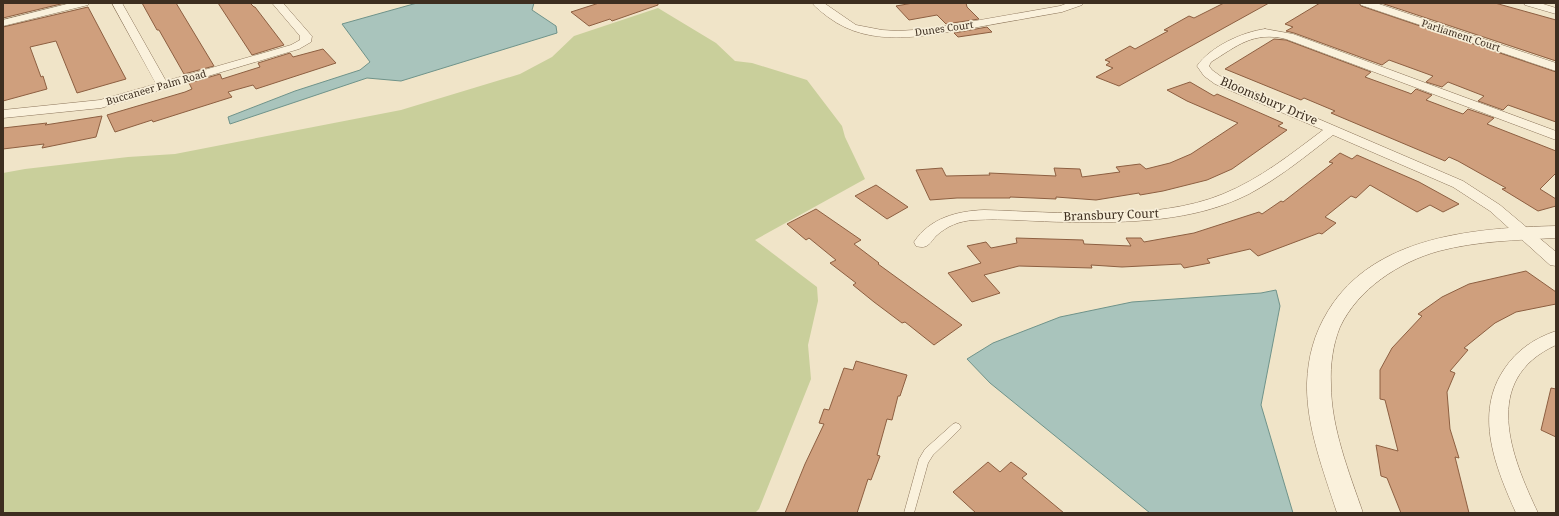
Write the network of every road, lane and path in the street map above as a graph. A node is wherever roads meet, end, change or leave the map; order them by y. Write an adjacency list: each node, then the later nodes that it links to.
1 (84, 3): 9 (street)
2 (117, 3): 11 (street)
3 (277, 3): 11 (street, Buccaneer Palm Road)
4 (817, 3): 5 (street, Dunes Court)
5 (1078, 3)
6 (1365, 3): 10 (street, Parliament Court)
7 (1529, 3): 8 (street)
8 (1556, 11)
9 (3, 23)
10 (1556, 67)
11 (163, 86): 12 (street, Buccaneer Palm Road)
12 (3, 114)
13 (1333, 129): 14 (street, Bloomsbury Drive); 16 (street, Bloomsbury Drive); 17 (street, Bransbury Court)
14 (1556, 136)
15 (1556, 232): 16 (street)
16 (1525, 233): 18 (street, Bloomsbury Drive); 22 (street)
17 (922, 242)
18 (1556, 261)
19 (1556, 338): 23 (street)
20 (956, 427): 21 (lane)
21 (909, 513)
22 (1350, 513)
23 (1527, 513)

